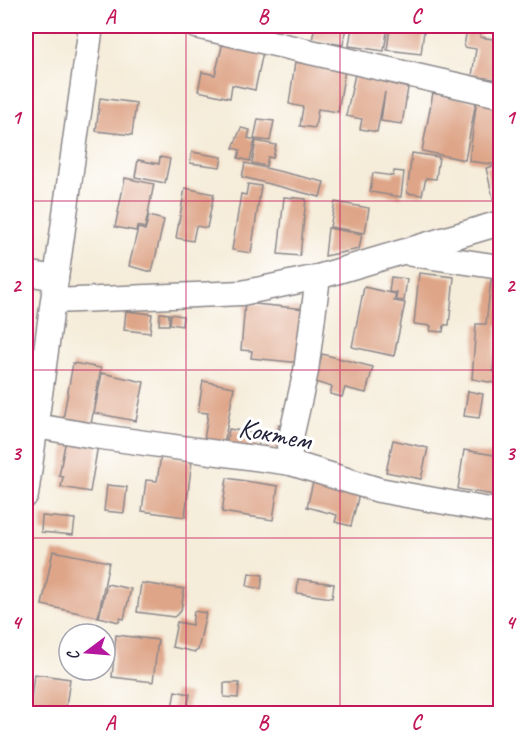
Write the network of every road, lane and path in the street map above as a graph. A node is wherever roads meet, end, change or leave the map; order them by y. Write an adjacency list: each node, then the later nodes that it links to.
1 (91, 26): 9 (street)
2 (196, 26): 3 (street)
3 (501, 95)
4 (501, 223): 5 (street)
5 (404, 253): 6 (street); 8 (street)
6 (501, 267)
7 (26, 273): 9 (street)
8 (318, 277): 9 (street); 11 (street)
9 (55, 290): 10 (street)
10 (36, 426): 11 (street, Коктем); 12 (street)
11 (291, 463): 13 (street, Коктем)
12 (26, 495)
13 (501, 512)

